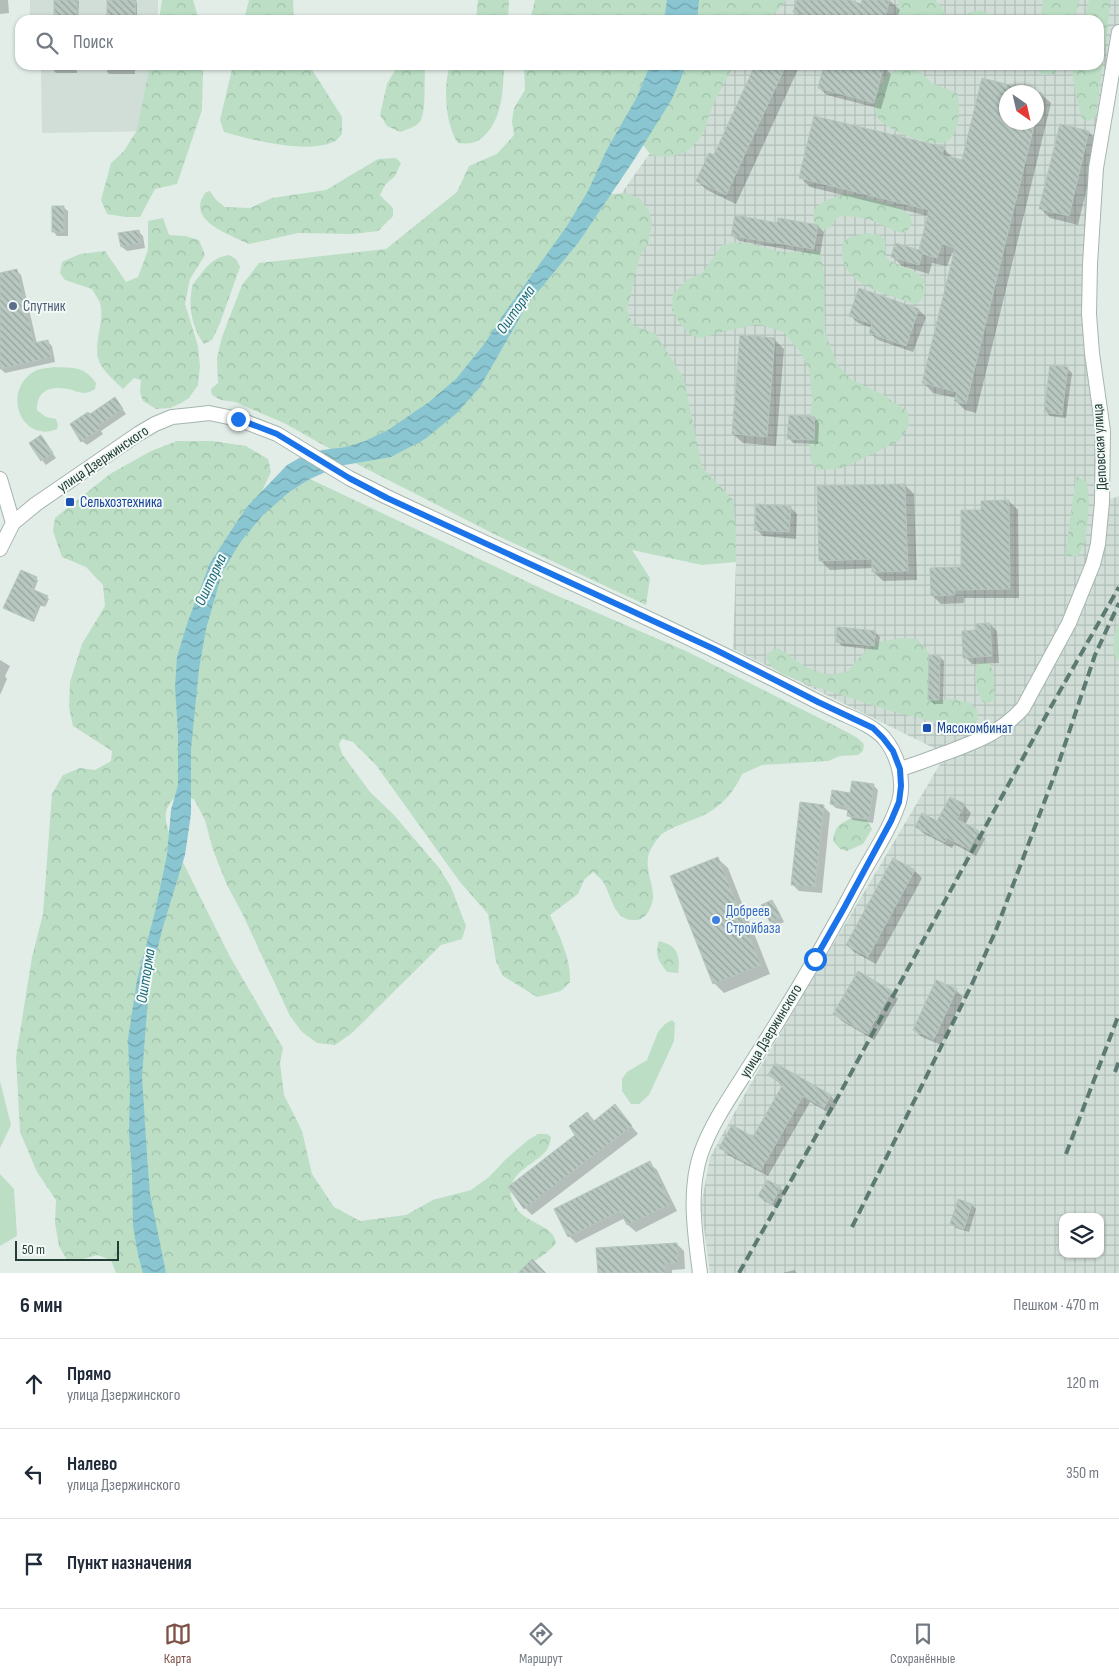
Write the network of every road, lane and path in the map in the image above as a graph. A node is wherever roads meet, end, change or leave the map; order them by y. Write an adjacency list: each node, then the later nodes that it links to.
1 (1119, 32): 5 (street, Деповская улица)
2 (0, 479): 3 (street)
3 (13, 523): 4 (street); 5 (street, улица Дзержинского)
4 (0, 548)
5 (900, 769): 6 (street, улица Дзержинского)
6 (700, 1273)

